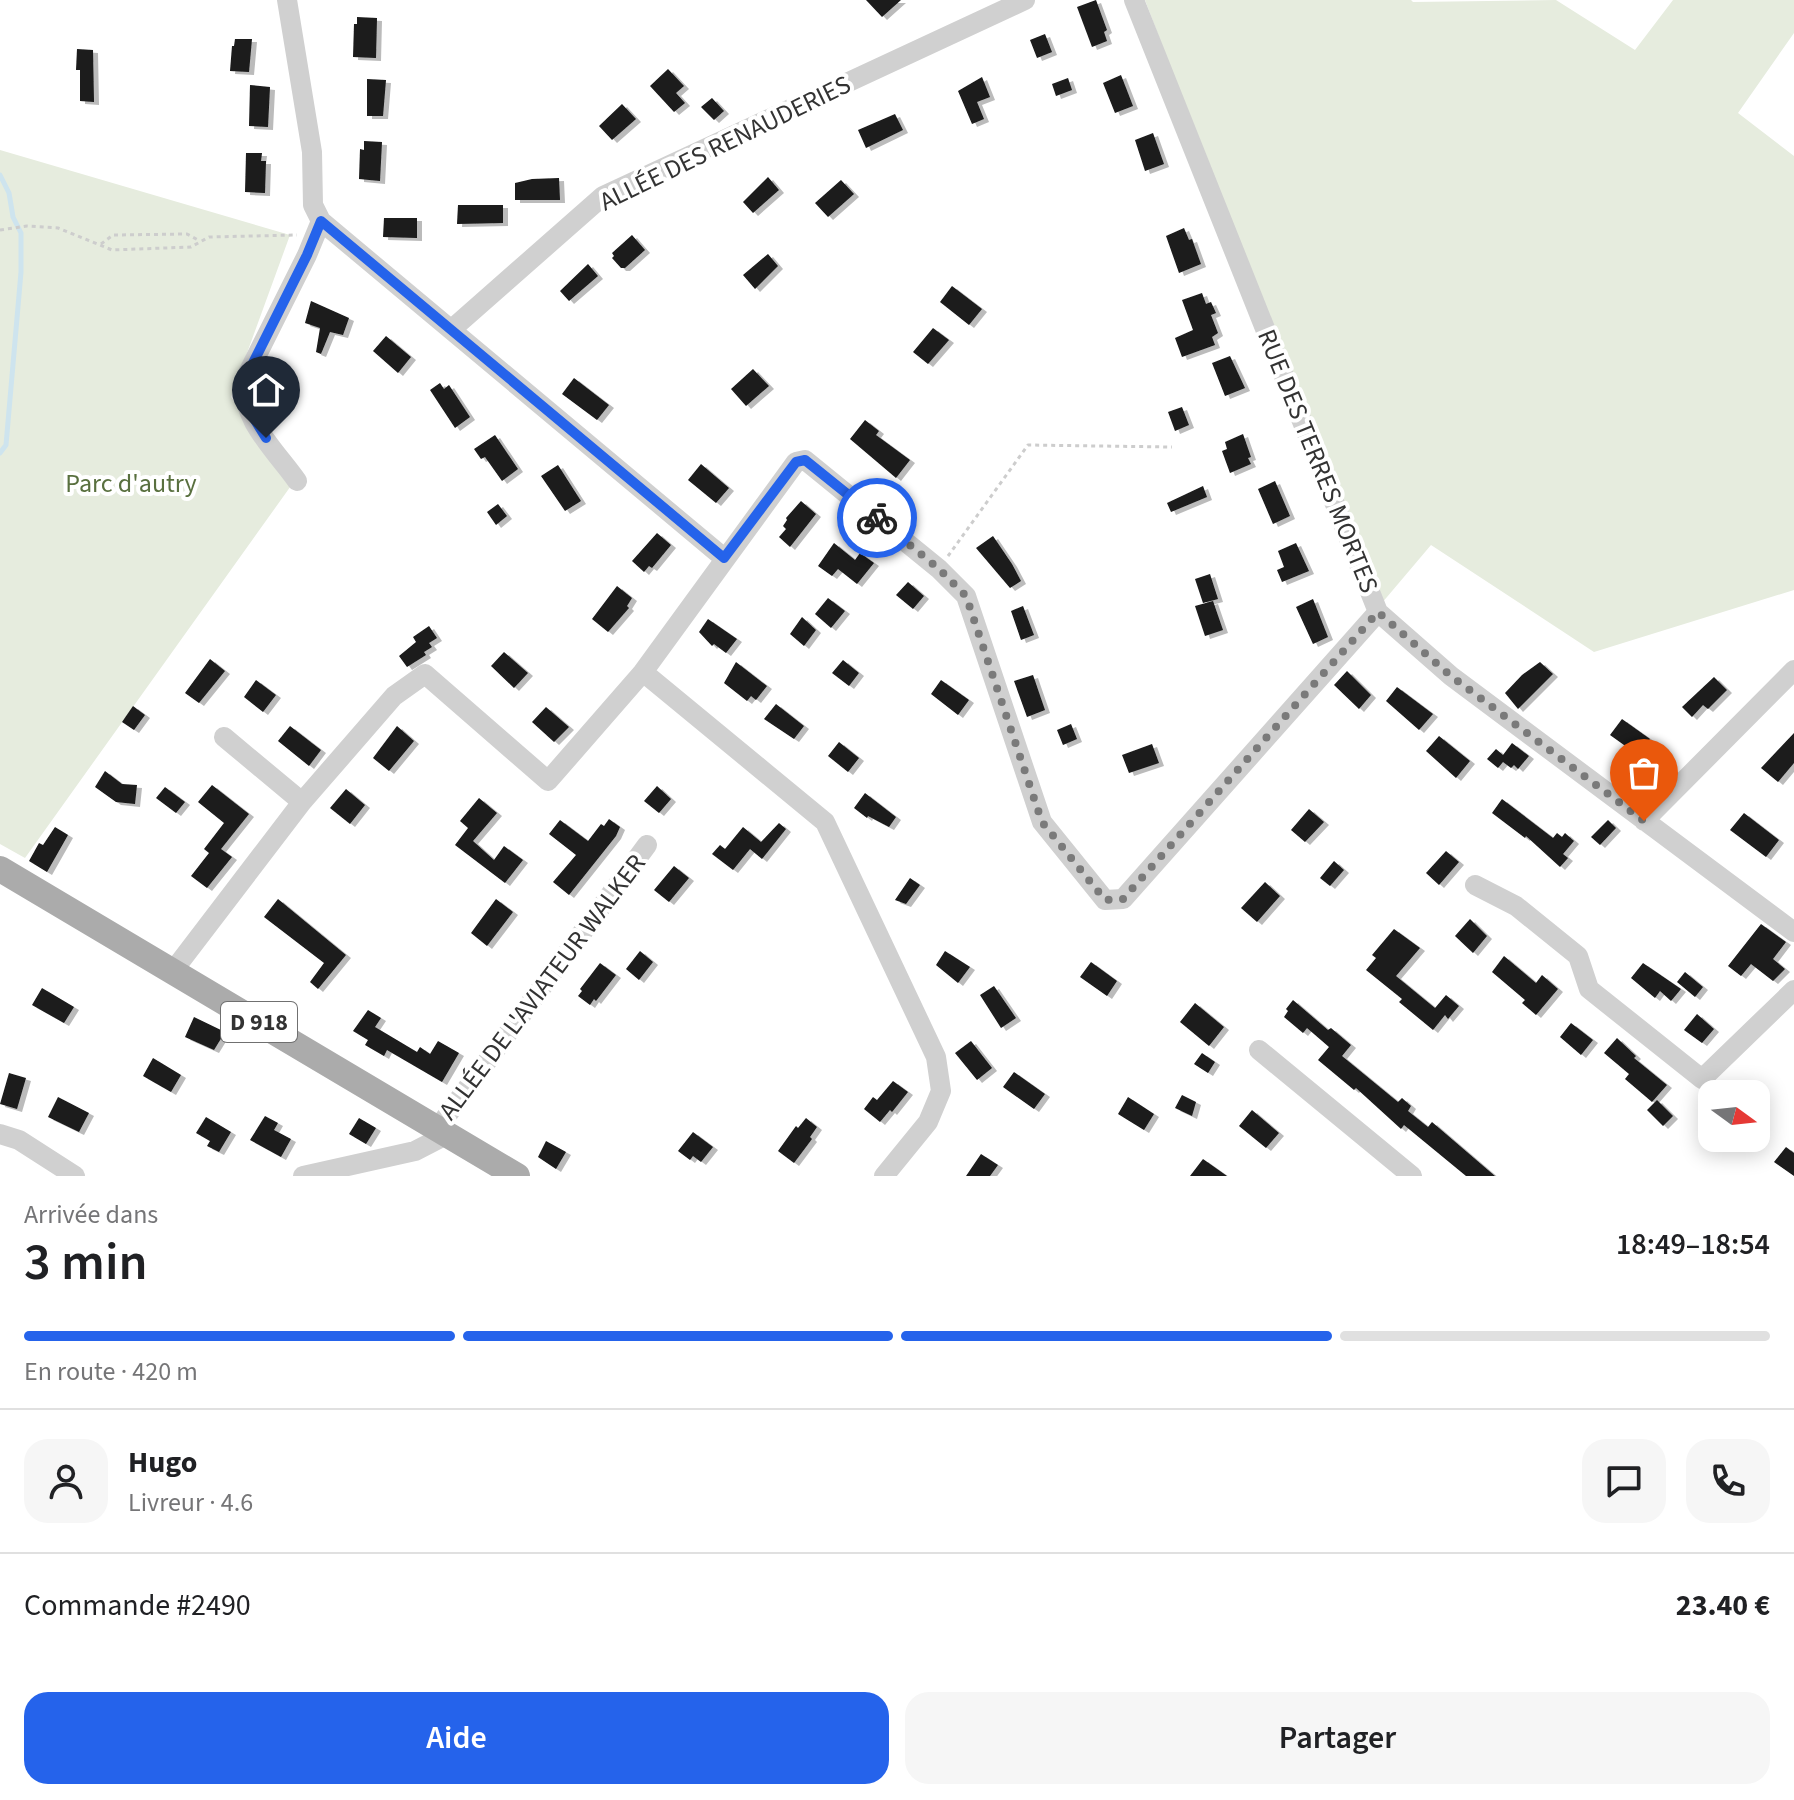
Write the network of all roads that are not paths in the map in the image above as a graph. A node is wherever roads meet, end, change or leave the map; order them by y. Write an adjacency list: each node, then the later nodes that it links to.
1 (287, 0): 4 (street)
2 (1025, 0): 5 (street, ALLÉE DES RENAUDERIES)
3 (1134, 0): 8 (street, RUE DES TERRES MORTES)
4 (321, 221): 5 (street); 6 (street)
5 (452, 329): 7 (street)
6 (297, 481)
7 (724, 558): 8 (street); 10 (street)
8 (1378, 612): 13 (street, RUE DES TERRES MORTES)
9 (1794, 670): 13 (street)
10 (643, 672): 12 (street); 26 (street)
11 (224, 737): 12 (street)
12 (302, 802): 18 (street)
13 (1644, 821): 17 (street, RUE DES TERRES MORTES)
14 (647, 845): 21 (street, ALLÉE DE L'AVIATEUR WALKER)
15 (0, 869): 18 (main road, D 918)
16 (1475, 885): 19 (street)
17 (1794, 932)
18 (173, 971): 21 (main road, D 918)
19 (1794, 990)
20 (1259, 1050): 27 (street)
21 (442, 1132): 24 (street); 25 (main road, D 918)
22 (0, 1134): 23 (street)
23 (75, 1176)
24 (303, 1176)
25 (517, 1176)
26 (884, 1176)
27 (1412, 1176)

